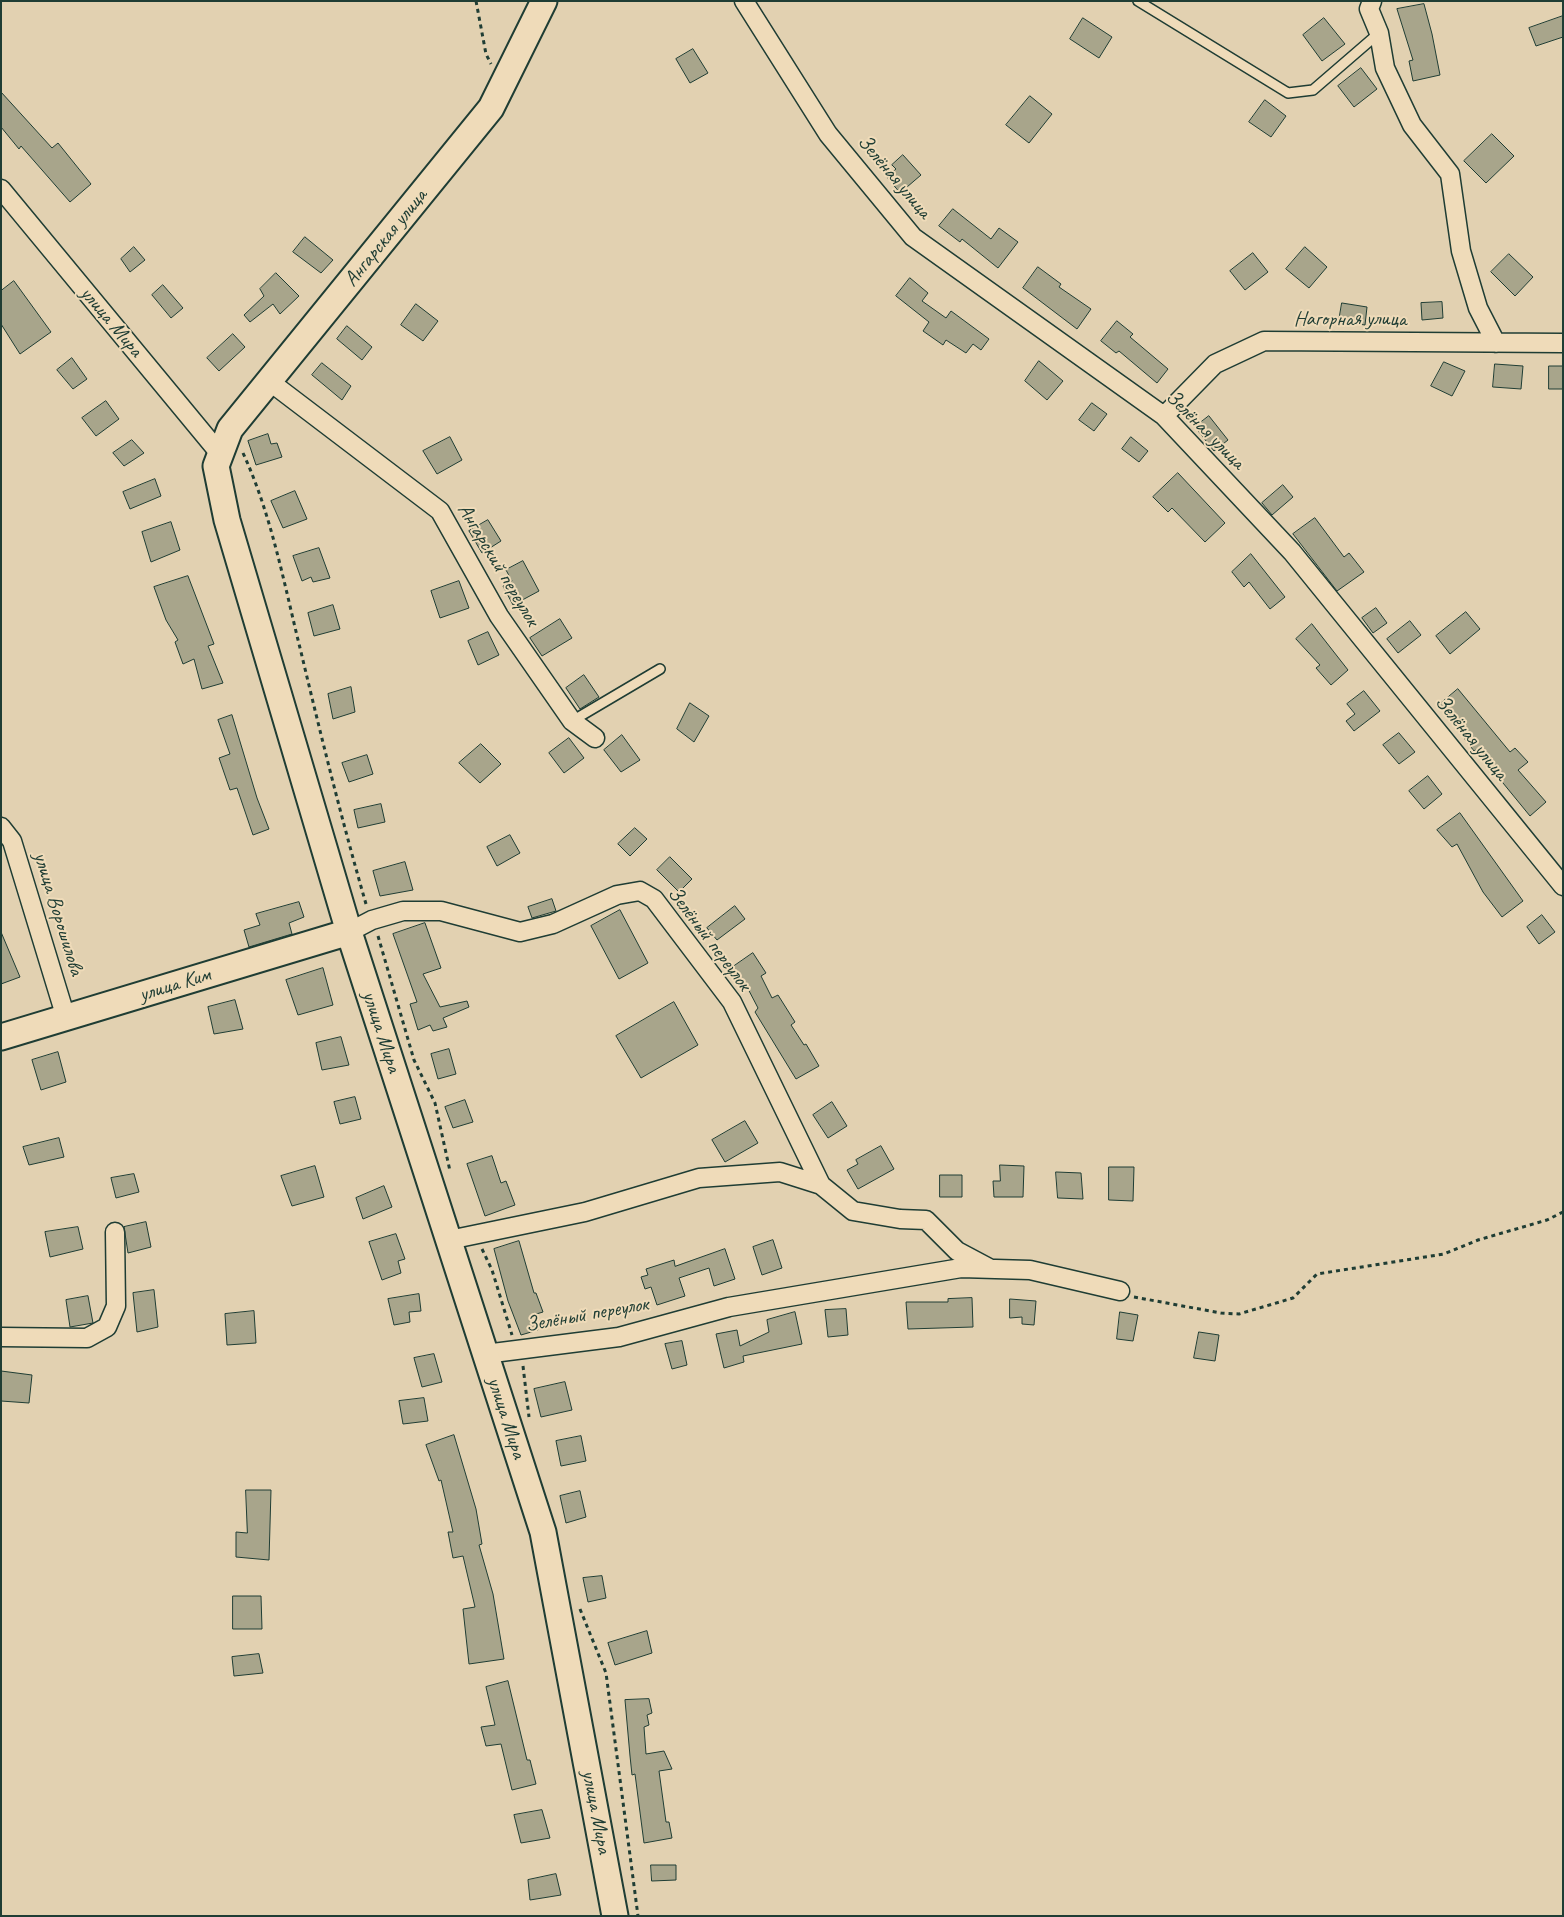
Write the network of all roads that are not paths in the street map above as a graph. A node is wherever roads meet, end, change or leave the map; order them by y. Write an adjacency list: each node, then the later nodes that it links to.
1 (544, 1): 9 (street, Ангарская улица)
2 (744, 1): 10 (street, Зелёная улица)
3 (1138, 1): 5 (lane)
4 (1372, 1): 5 (street)
5 (1379, 33): 7 (street)
6 (1, 189): 11 (street, улица Мира)
7 (1496, 343): 8 (street, Нагорная улица); 10 (street, Нагорная улица)
8 (1563, 344)
9 (269, 381): 11 (street, Ангарская улица); 13 (street, Ангарский переулок)
10 (1164, 416): 16 (street, Зелёная улица)
11 (218, 460): 17 (street, улица Мира)
12 (660, 669): 13 (lane)
13 (572, 721): 14 (street, Ангарский переулок)
14 (595, 738)
15 (1, 827): 18 (street, улица Ворошилова)
16 (1560, 876)
17 (349, 932): 18 (street, улица Ким); 20 (street, Зелёный переулок); 22 (street, улица Мира)
18 (66, 1018): 19 (street, улица Ким)
19 (1, 1037)
20 (821, 1185): 22 (street, Зелёный переулок); 23 (street, Зелёный переулок)
21 (115, 1232): 25 (street)
22 (448, 1240): 26 (street, улица Мира)
23 (992, 1269): 24 (street, Зелёный переулок); 26 (street, Зелёный переулок)
24 (1120, 1291)
25 (1, 1337)
26 (485, 1354): 27 (street, улица Мира)
27 (615, 1916)

